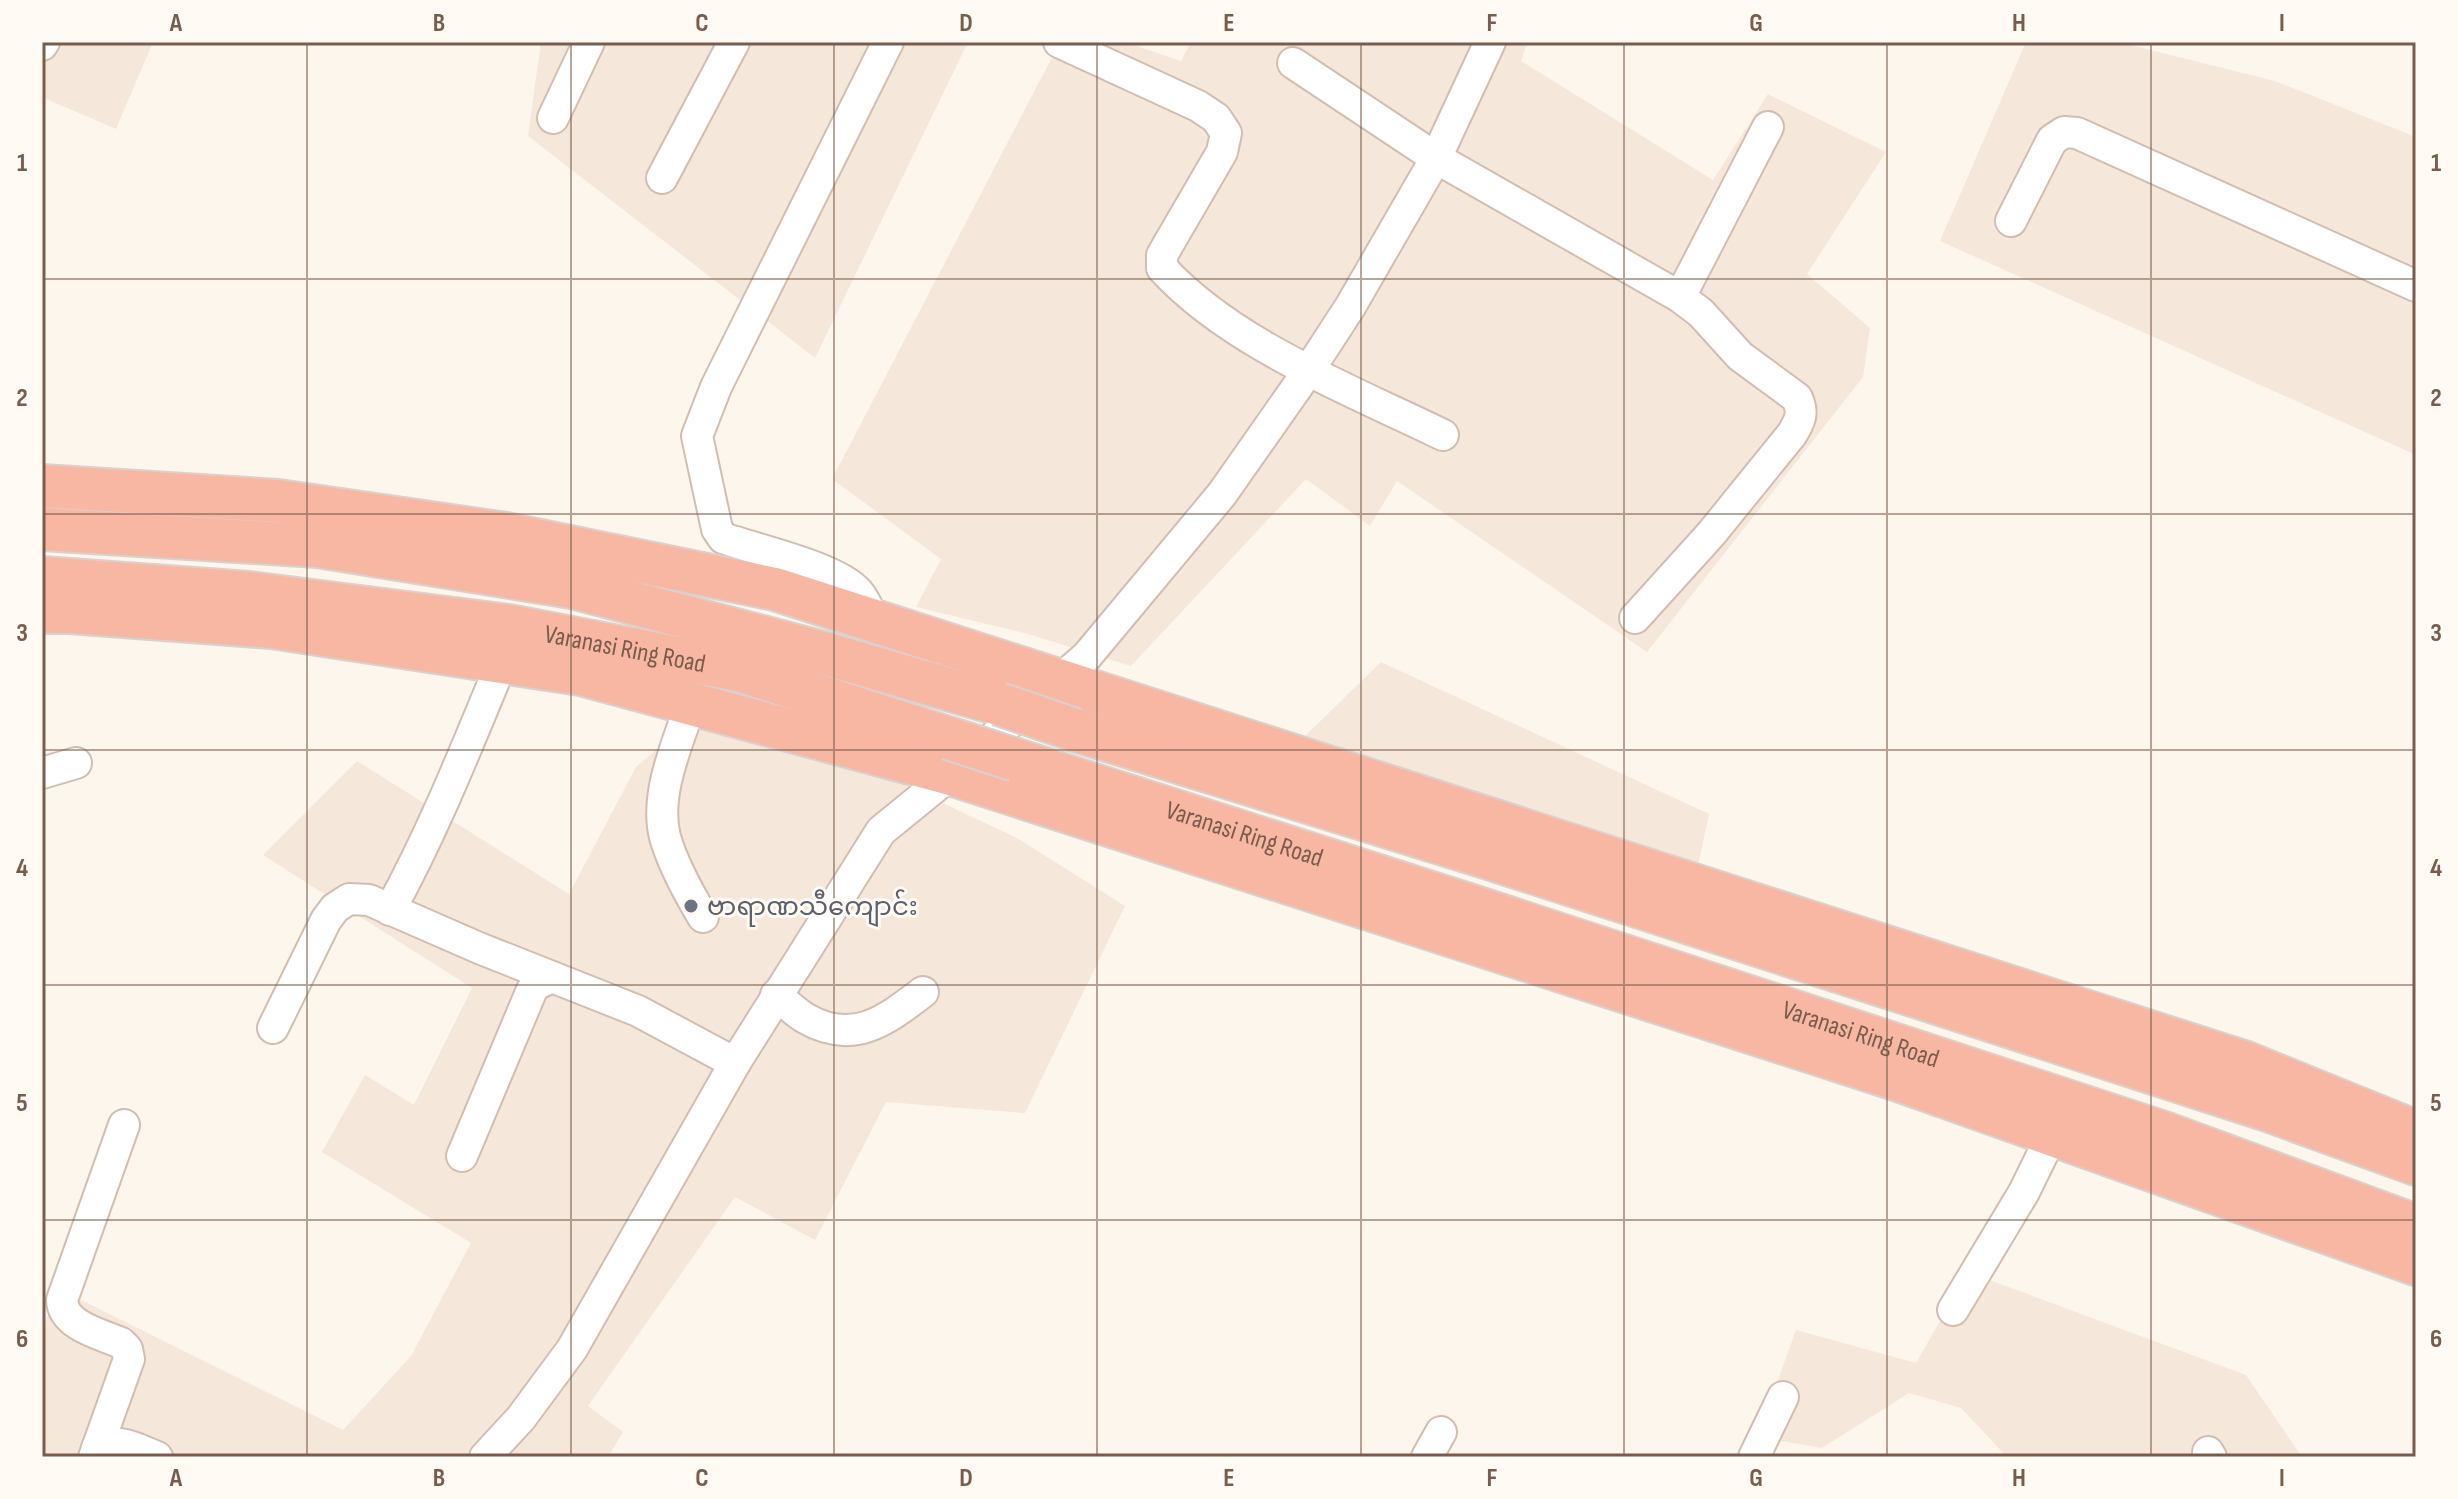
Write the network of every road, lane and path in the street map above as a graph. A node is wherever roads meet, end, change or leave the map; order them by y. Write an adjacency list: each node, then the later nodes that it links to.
1 (589, 42): 7 (street)
2 (734, 42): 10 (street)
3 (888, 42): 21 (street)
4 (1059, 42): 14 (street)
5 (1490, 42): 9 (street)
6 (1293, 63): 9 (street)
7 (553, 118)
8 (1768, 127): 13 (street)
9 (1436, 158): 13 (street); 14 (street)
10 (662, 178)
11 (2011, 221): 12 (street)
12 (2416, 286)
13 (1680, 297): 20 (street)
14 (1309, 370): 15 (street); 23 (street)
15 (1443, 435)
16 (42, 486): 21 (highway)
17 (42, 529): 39 (highway, Varanasi Ring Road, bridge)
18 (42, 578): 25 (highway, Varanasi Ring Road)
19 (42, 612): 22 (highway)
20 (1635, 618)
21 (874, 620): 23 (highway)
22 (502, 662): 24 (highway); 28 (street)
23 (1060, 680): 25 (street); 36 (highway)
24 (691, 703): 25 (highway); 29 (street)
25 (949, 756): 32 (street); 37 (highway); 40 (highway, Varanasi Ring Road, bridge)
26 (76, 763): 27 (street)
27 (42, 773)
28 (390, 910): 30 (street); 33 (street)
29 (703, 917)
30 (552, 977): 34 (street); 38 (street)
31 (923, 992): 32 (street)
32 (776, 995): 34 (street)
33 (273, 1028)
34 (735, 1063): 46 (street)
35 (124, 1125): 44 (street)
36 (2416, 1132)
37 (2052, 1135): 41 (highway); 42 (street)
38 (462, 1156)
39 (2416, 1164)
40 (2416, 1226)
41 (2416, 1264)
42 (1953, 1310)
43 (1783, 1397): 47 (street)
44 (96, 1453): 45 (street)
45 (157, 1457)
46 (485, 1457)
47 (1754, 1457)

